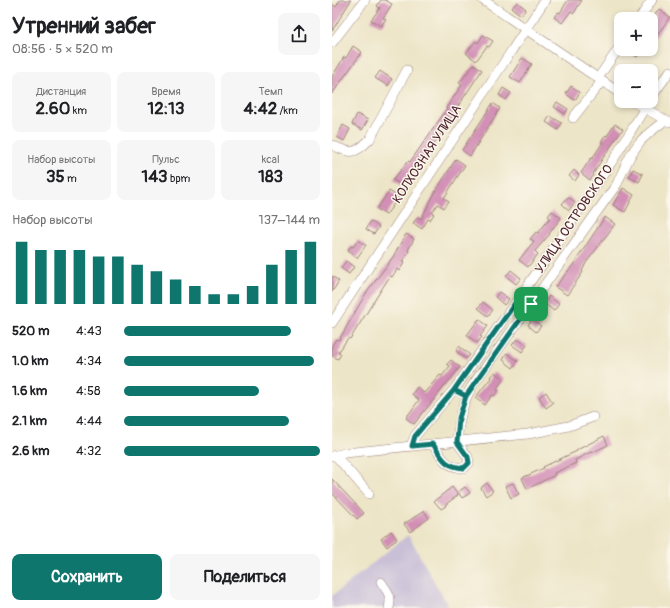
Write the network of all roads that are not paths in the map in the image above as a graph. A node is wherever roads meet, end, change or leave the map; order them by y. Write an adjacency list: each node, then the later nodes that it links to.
1 (365, 0): 7 (street)
2 (483, 0): 6 (street)
3 (544, 0): 6 (street, КОЛХОЗНАЯ УЛИЦА)
4 (652, 0): 5 (street)
5 (644, 12)
6 (525, 28): 11 (street); 23 (street, КОЛХОЗНАЯ УЛИЦА)
7 (332, 43)
8 (614, 56): 11 (street)
9 (407, 70): 18 (street)
10 (670, 71): 12 (street)
11 (600, 79): 13 (street); 16 (street)
12 (658, 88)
13 (614, 89)
14 (644, 108): 19 (street)
15 (650, 108): 17 (street)
16 (573, 118)
17 (667, 121): 20 (street, УЛИЦА ОСТРОВСКОГО)
18 (332, 145)
19 (542, 265): 20 (street); 21 (street)
20 (550, 277): 22 (street, УЛИЦА ОСТРОВСКОГО)
21 (523, 292): 22 (street); 24 (street)
22 (531, 304): 25 (street, УЛИЦА ОСТРОВСКОГО)
23 (332, 323)
24 (454, 390): 25 (street); 29 (street)
25 (466, 396): 27 (street, УЛИЦА ОСТРОВСКОГО)
26 (593, 417): 27 (street)
27 (457, 442): 28 (street); 28 (street)
28 (433, 444): 29 (street)
29 (412, 446): 30 (street)
30 (333, 456): 31 (street)
31 (369, 494)
32 (381, 582): 33 (street)
33 (388, 608)

